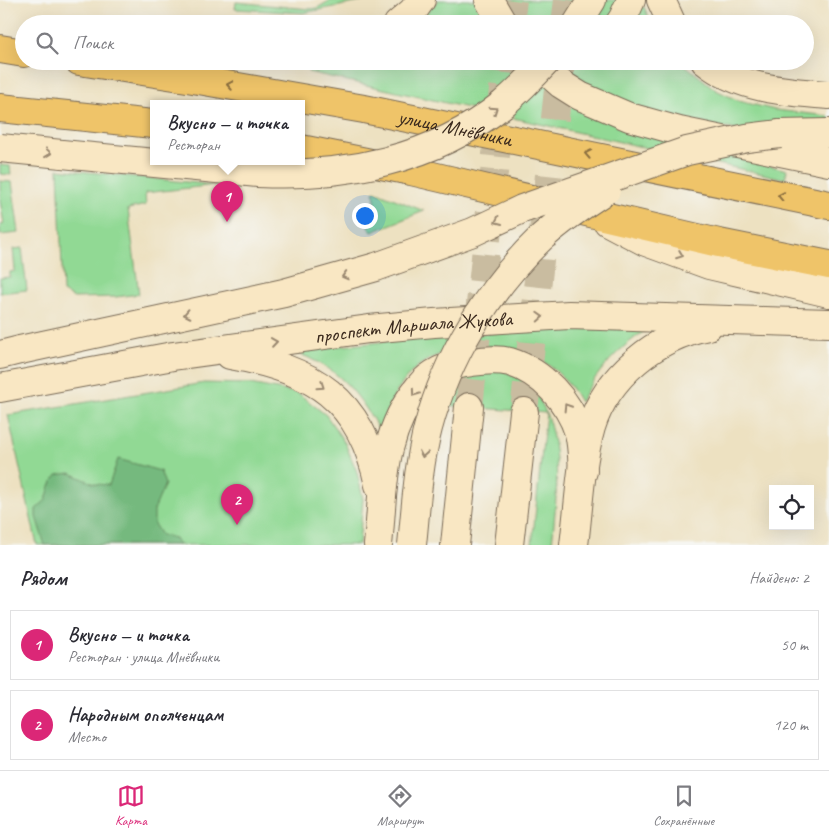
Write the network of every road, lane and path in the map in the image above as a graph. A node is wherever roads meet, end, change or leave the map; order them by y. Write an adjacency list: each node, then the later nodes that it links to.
1 (421, 0): 5 (main road)
2 (592, 0): 6 (main road)
3 (631, 0): 7 (main road)
4 (661, 0): 8 (main road)
5 (408, 15)
6 (583, 15)
7 (625, 15)
8 (668, 15)
9 (0, 42): 10 (main road)
10 (15, 42)
11 (0, 49): 12 (main road)
12 (15, 52)
13 (138, 70): 27 (main road, улица Мнёвники, one-way to 13)
14 (538, 70): 26 (main road, one-way to 14, bridge)
15 (545, 70): 24 (main road)
16 (719, 70): 17 (main road)
17 (829, 94)
18 (0, 108): 19 (main road)
19 (150, 124)
20 (829, 133): 23 (main road, bridge)
21 (0, 148): 25 (main road, one-way to 25, bridge)
22 (305, 150): 28 (main road)
23 (658, 161): 33 (main road, one-way to 33, bridge); 41 (main road, one-way to 41, bridge)
24 (829, 162)
25 (150, 163)
26 (175, 165)
27 (829, 205)
28 (589, 212): 29 (main road); 30 (main road, one-way to 30)
29 (829, 265)
30 (829, 293)
31 (769, 320): 32 (main road, проспект Маршала Жукова); 34 (main road, проспект Маршала Жукова, one-way to 31); 38 (main road)
32 (829, 323)
33 (10, 353)
34 (173, 356): 35 (main road, проспект Маршала Жукова); 39 (main road, one-way to 39)
35 (0, 388)
36 (469, 407): 42 (main road)
37 (524, 412): 43 (main road)
38 (583, 470): 39 (main road, one-way to 39); 44 (main road)
39 (381, 497): 40 (main road)
40 (378, 545)
41 (412, 545)
42 (456, 545)
43 (509, 545)
44 (574, 545)

